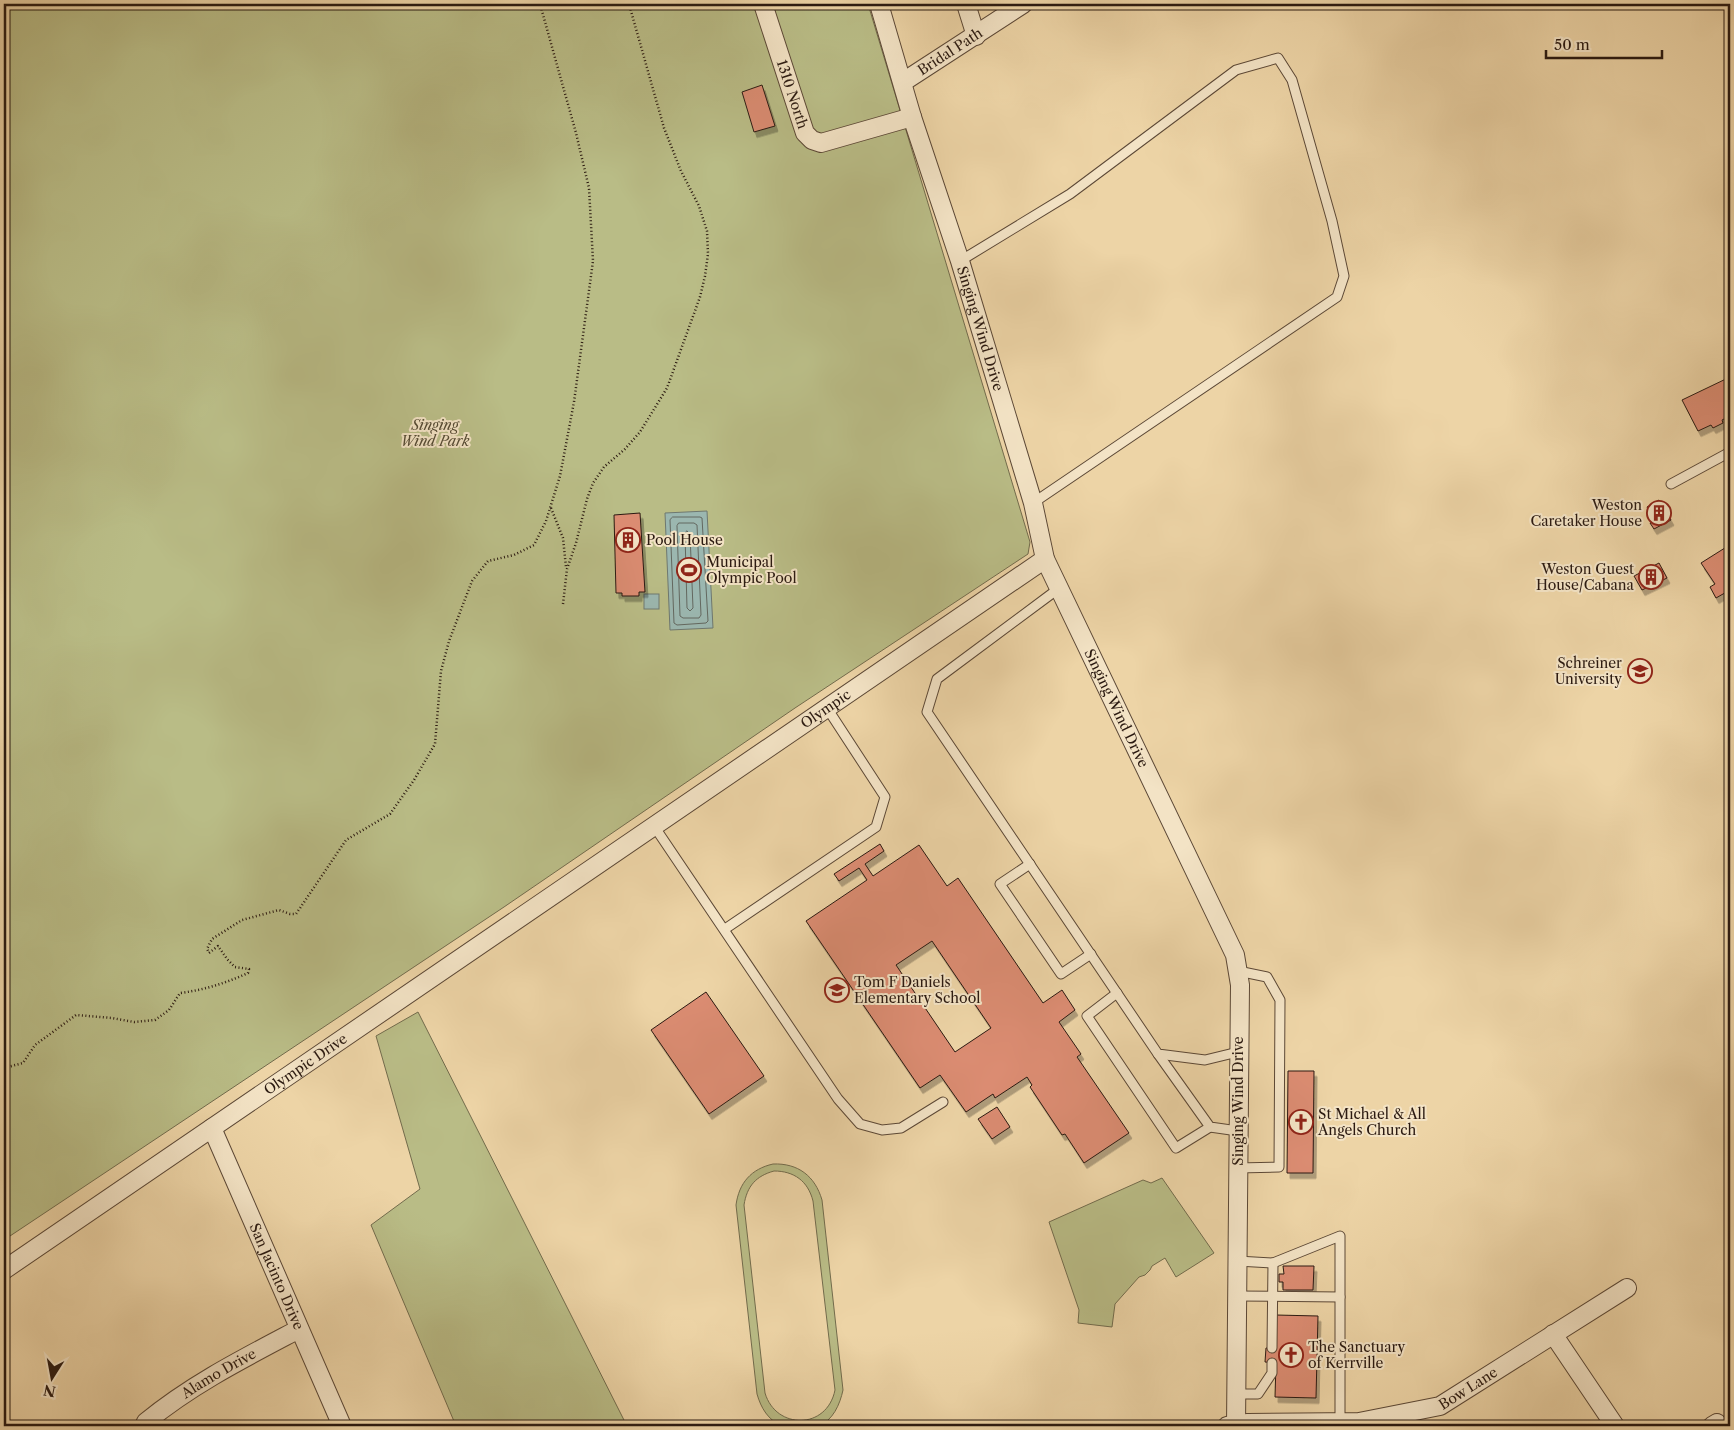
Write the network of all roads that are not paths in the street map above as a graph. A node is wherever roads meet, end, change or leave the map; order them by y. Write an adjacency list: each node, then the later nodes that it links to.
1 (763, 4): 7 (street, 1310 North)
2 (879, 4): 6 (street, Singing Wind Drive)
3 (966, 4): 5 (street)
4 (1023, 4): 5 (street, Bridal Path)
5 (976, 36): 6 (street, Bridal Path)
6 (903, 82): 7 (street, Singing Wind Drive)
7 (912, 116): 8 (street, Singing Wind Drive)
8 (960, 261): 11 (street, Singing Wind Drive); 11 (lane)
9 (1730, 452): 10 (lane)
10 (1670, 484)
11 (1033, 503): 12 (street, Singing Wind Drive)
12 (1045, 559): 13 (street, Singing Wind Drive); 14 (street, Olympic)
13 (1058, 589): 17 (lane); 20 (street, Singing Wind Drive)
14 (827, 708): 15 (street, Olympic); 18 (lane)
15 (654, 826): 16 (street, Olympic); 18 (lane)
16 (607, 858): 26 (street, Olympic Drive)
17 (1030, 864): 19 (lane); 19 (lane)
18 (724, 930): 24 (lane)
19 (1091, 954): 21 (lane)
20 (1238, 971): 22 (street, Singing Wind Drive); 28 (lane)
21 (1117, 993): 23 (lane); 25 (lane)
22 (1238, 1052): 23 (lane); 27 (street, Singing Wind Drive)
23 (1158, 1054): 25 (lane)
24 (943, 1102)
25 (1210, 1127): 27 (lane)
26 (212, 1128): 31 (street, Olympic Drive); 36 (street, San Jacinto Drive)
27 (1238, 1131): 28 (street, Singing Wind Drive)
28 (1238, 1168): 29 (street, Singing Wind Drive)
29 (1237, 1261): 30 (lane); 33 (street, Singing Wind Drive)
30 (1273, 1263): 34 (lane); 35 (lane)
31 (4, 1270)
32 (1627, 1288): 37 (street, Bow Lane)
33 (1237, 1296): 34 (lane); 40 (street, Singing Wind Drive)
34 (1272, 1297): 35 (lane); 38 (lane)
35 (1340, 1297): 41 (lane)
36 (299, 1329): 42 (street, Alamo Drive); 43 (street, San Jacinto Drive)
37 (1553, 1334): 41 (street, Bow Lane); 45 (street)
38 (1272, 1348)
39 (1272, 1362): 40 (lane)
40 (1236, 1394): 44 (street, Singing Wind Drive)
41 (1340, 1422): 44 (street, Bow Lane)
42 (144, 1426)
43 (342, 1426)
44 (1233, 1426)
45 (1615, 1426)

